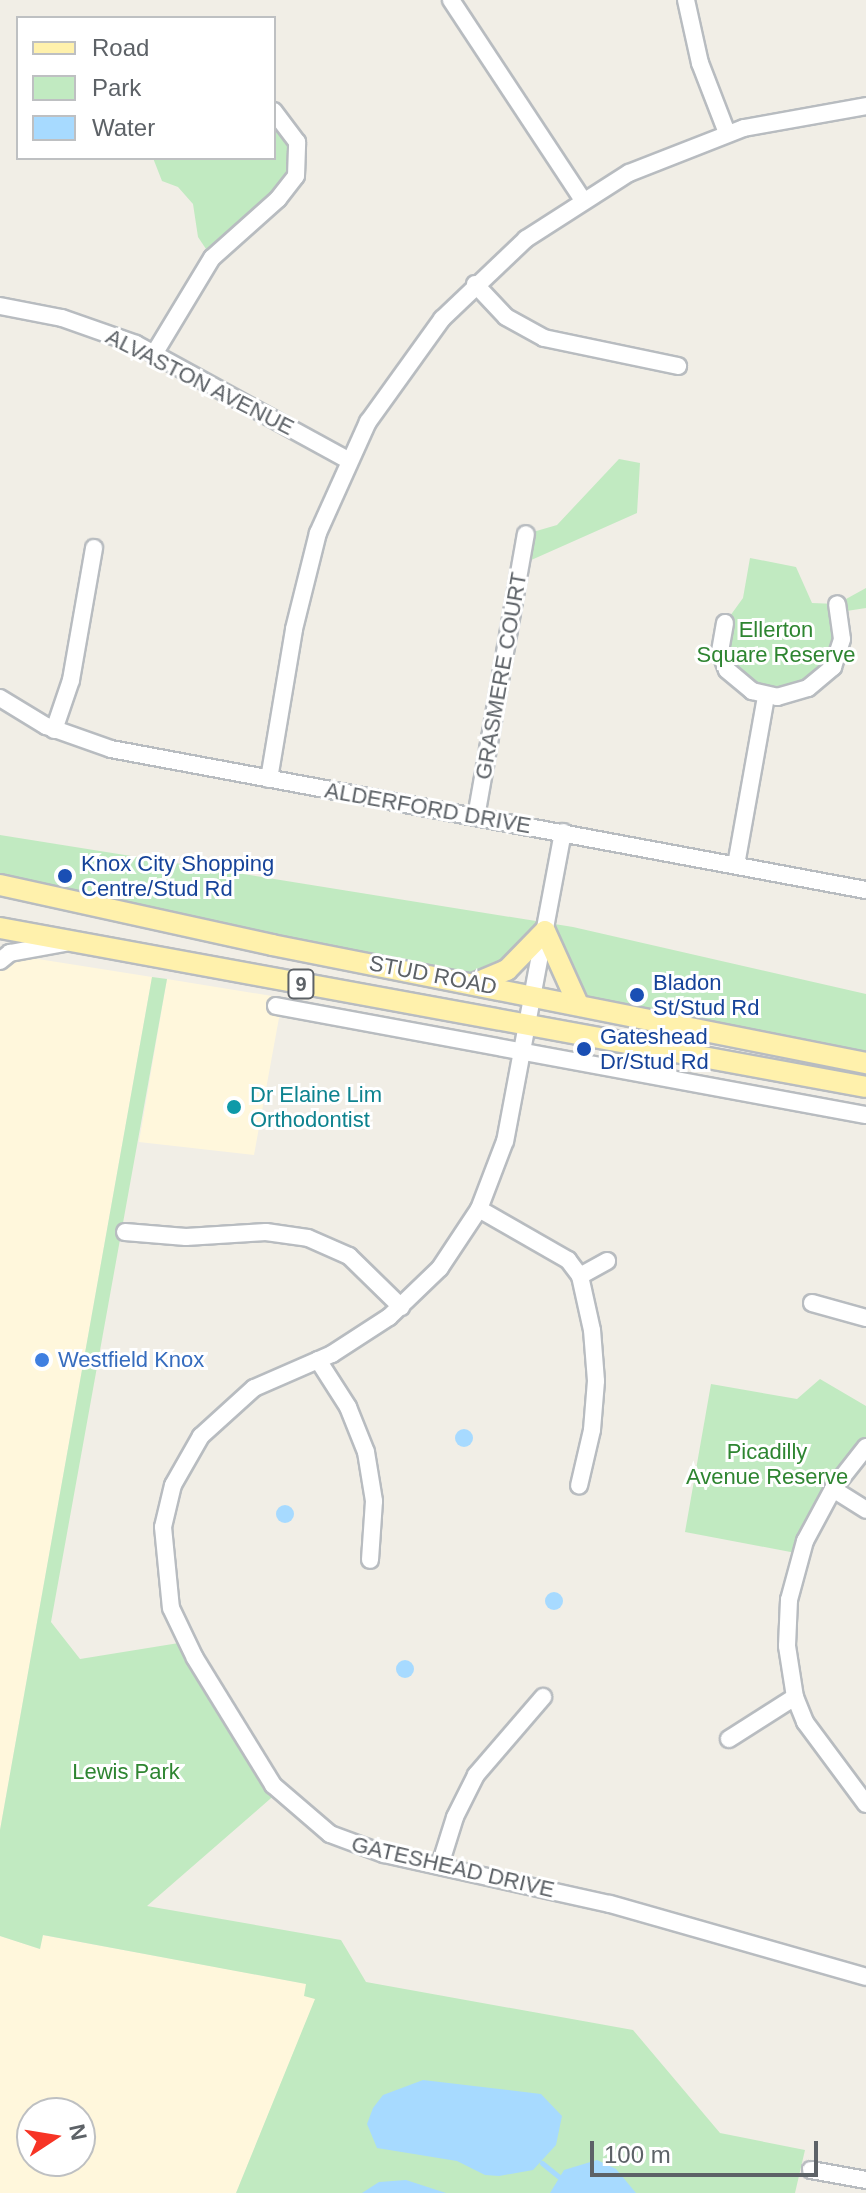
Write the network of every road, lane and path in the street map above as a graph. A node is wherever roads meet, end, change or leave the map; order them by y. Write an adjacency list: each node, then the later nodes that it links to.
1 (451, 0): 6 (street)
2 (686, 0): 5 (street)
3 (866, 106): 5 (street)
4 (276, 114): 9 (street)
5 (727, 133): 6 (street)
6 (582, 199): 7 (street)
7 (475, 284): 10 (street); 11 (street)
8 (0, 306): 9 (street, ALVASTON AVENUE)
9 (154, 354): 11 (street, ALVASTON AVENUE)
10 (678, 366)
11 (348, 460): 19 (street)
12 (526, 534): 20 (street, GRASMERE COURT)
13 (94, 548): 18 (street)
14 (837, 604): 16 (street)
15 (725, 623): 16 (street)
16 (766, 696): 22 (street)
17 (0, 698): 18 (street, ALDERFORD DRIVE)
18 (54, 730): 19 (street, ALDERFORD DRIVE)
19 (269, 779): 20 (street, ALDERFORD DRIVE)
20 (476, 817): 21 (street, ALDERFORD DRIVE)
21 (563, 832): 22 (street, ALDERFORD DRIVE); 26 (street, GATESHEAD DRIVE)
22 (736, 865): 24 (street, ALDERFORD DRIVE)
23 (0, 885): 29 (main road, STUD ROAD / 9)
24 (866, 890)
25 (0, 928): 27 (main road, STUD ROAD / 9)
26 (545, 931): 29 (main road); 30 (street, GATESHEAD DRIVE); 31 (main road)
27 (74, 941): 28 (street); 33 (main road, STUD ROAD / 9)
28 (0, 961)
29 (476, 983): 30 (main road, STUD ROAD / 9)
30 (533, 994): 31 (main road, STUD ROAD / 9); 33 (street, GATESHEAD DRIVE)
31 (577, 1002): 35 (main road, STUD ROAD / 9)
32 (276, 1006): 34 (street)
33 (527, 1026): 34 (street, GATESHEAD DRIVE); 36 (main road, STUD ROAD / 9)
34 (522, 1052): 37 (street); 38 (street, GATESHEAD DRIVE)
35 (866, 1063)
36 (866, 1087)
37 (866, 1115)
38 (479, 1209): 41 (street); 43 (street, GATESHEAD DRIVE)
39 (125, 1232): 43 (street)
40 (607, 1261): 41 (street)
41 (580, 1276): 47 (street)
42 (812, 1303): 44 (street)
43 (401, 1307): 45 (street, GATESHEAD DRIVE)
44 (866, 1318)
45 (318, 1360): 50 (street); 55 (street, GATESHEAD DRIVE)
46 (866, 1447): 48 (street)
47 (579, 1486)
48 (833, 1489): 49 (street); 52 (street)
49 (866, 1510)
50 (370, 1560)
51 (543, 1697): 55 (street)
52 (795, 1697): 53 (street); 54 (street)
53 (729, 1739)
54 (866, 1804)
55 (440, 1865): 56 (street, GATESHEAD DRIVE)
56 (866, 1977)
57 (811, 2170): 58 (street)
58 (866, 2180)

